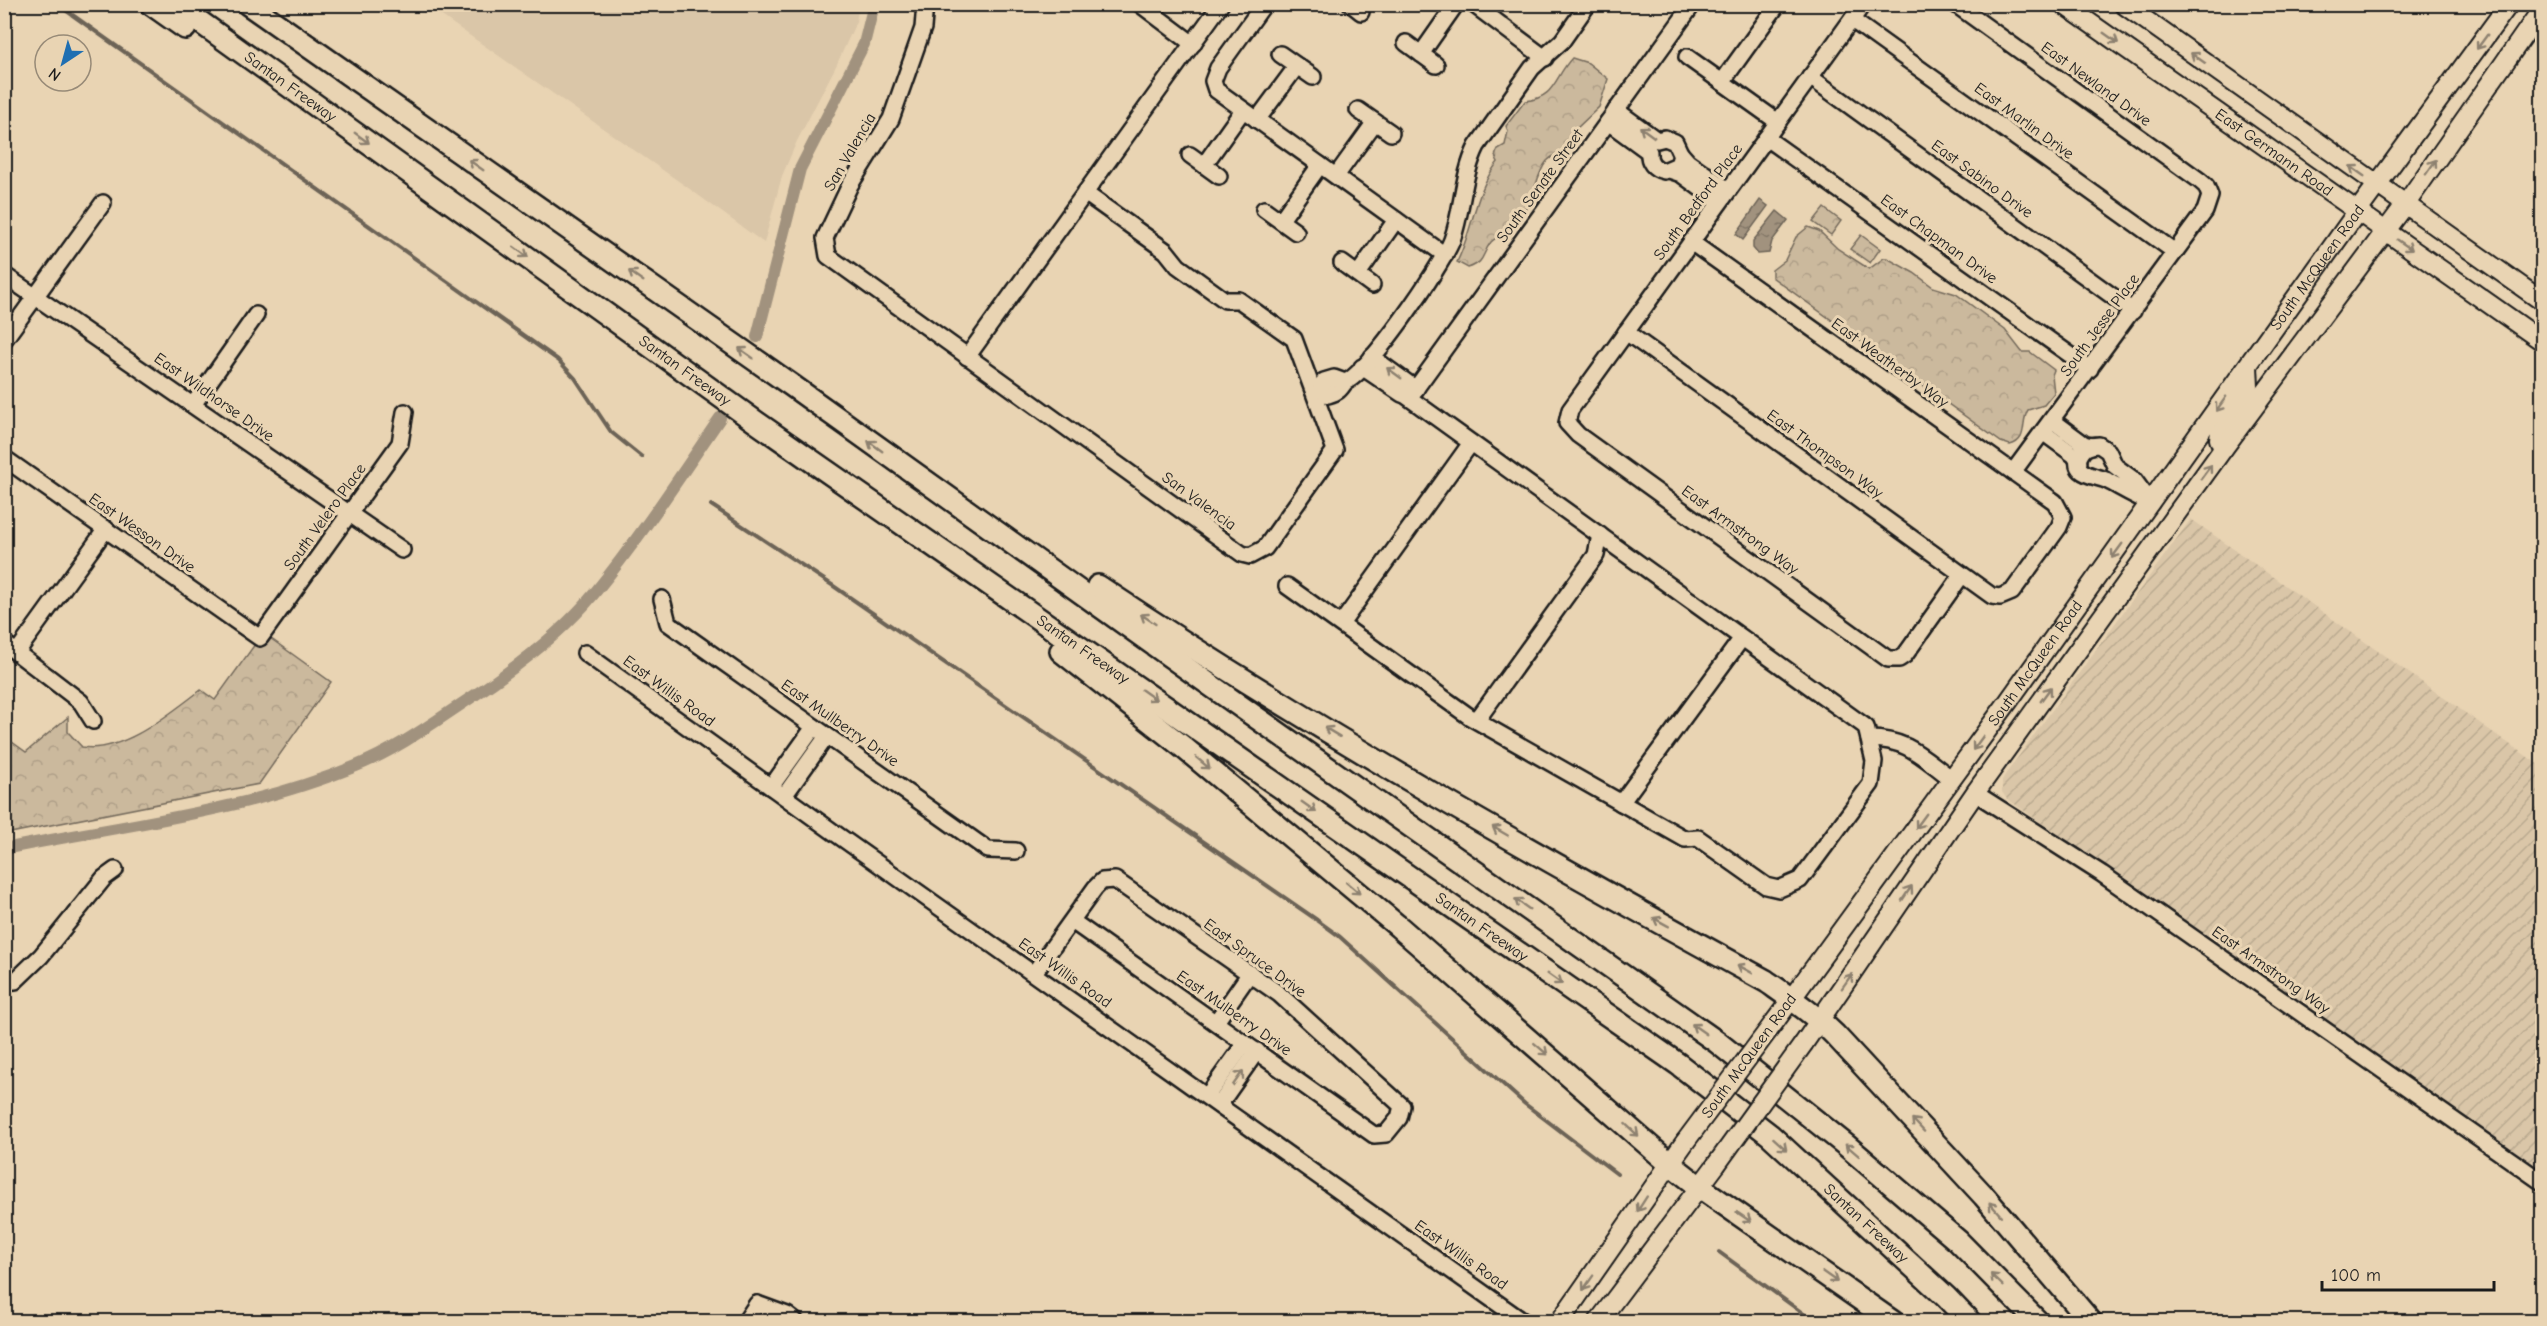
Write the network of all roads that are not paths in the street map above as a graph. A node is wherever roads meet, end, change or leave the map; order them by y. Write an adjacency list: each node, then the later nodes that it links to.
1 (151, 4): 31 (highway)
2 (175, 4): 31 (highway, Santan Freeway)
3 (248, 4): 27 (highway)
4 (265, 4): 27 (highway)
5 (926, 4): 76 (street, San Valencia)
6 (1140, 4): 23 (street)
7 (1263, 4): 35 (street)
8 (1456, 4): 25 (street)
9 (1473, 4): 28 (street)
10 (1588, 4): 28 (street)
11 (1693, 4): 37 (street, South Senate Street)
12 (1778, 4): 34 (street)
13 (1863, 4): 21 (street, South Bedford Place)
14 (1955, 4): 53 (street, East Newland Drive)
15 (2063, 4): 20 (main road, East Germann Road)
16 (2123, 4): 50 (main road, East Germann Road, one-way to 16)
17 (2509, 4): 50 (main road, South McQueen Road, one-way to 50)
18 (1218, 5): 23 (street)
19 (2542, 9): 55 (main road, South McQueen Road, one-way to 19)
20 (2082, 10): 57 (main road, East Germann Road, one-way to 57)
21 (1852, 20): 33 (street, South Bedford Place); 63 (street, East Marlin Drive)
22 (1406, 43): 25 (street)
23 (1193, 44): 51 (street)
24 (1281, 54): 30 (street)
25 (1421, 54): 29 (street)
26 (1687, 57): 34 (street)
27 (323, 58): 93 (highway, one-way to 27)
28 (1545, 58): 64 (street)
29 (1436, 65)
30 (1296, 66): 32 (street); 38 (street)
31 (264, 67): 84 (highway, Santan Freeway, one-way to 84)
32 (1313, 77)
33 (1810, 77): 40 (street, South Bedford Place); 71 (street, East Sabino Drive)
34 (1722, 82): 40 (street)
35 (1243, 110): 38 (street); 45 (street)
36 (1358, 110): 39 (street)
37 (1612, 116): 43 (street, one-way to 37); 47 (street); 81 (street, South Senate Street)
38 (1257, 120): 46 (street)
39 (1375, 122): 41 (street); 49 (street)
40 (1778, 122): 42 (street, South Bedford Place)
41 (1391, 133)
42 (1766, 138): 52 (street, South Bedford Place); 79 (street, East Chapman Drive)
43 (1681, 154): 47 (street); 52 (street)
44 (1190, 155): 45 (street)
45 (1204, 165): 48 (street)
46 (1320, 165): 49 (street); 58 (street)
47 (1669, 170): 52 (street)
48 (1220, 176)
49 (1336, 177): 59 (street)
50 (2377, 185): 55 (main road, East Germann Road); 57 (main road, South McQueen Road)
51 (1085, 193): 76 (street); 80 (street, San Valencia)
52 (1724, 196): 62 (street, South Bedford Place)
53 (2210, 196): 63 (street, South Jesse Place)
54 (103, 203): 69 (street)
55 (2405, 205): 61 (main road, South McQueen Road); 70 (main road, East Germann Road)
56 (1264, 209): 58 (street)
57 (2357, 212): 61 (main road, East Germann Road); 78 (main road, South McQueen Road)
58 (1281, 220): 60 (street)
59 (1396, 220): 64 (street); 66 (street)
60 (1296, 232)
61 (2385, 232): 75 (main road, East Germann Road, one-way to 75); 89 (main road, South McQueen Road)
62 (1691, 242): 73 (street, South Bedford Place); 92 (street, East Weatherby Way)
63 (2175, 252): 71 (street, South Jesse Place)
64 (1445, 255): 77 (street)
65 (1342, 263): 66 (street)
66 (1358, 274): 68 (street)
67 (4, 275): 69 (street, East Wildhorse Drive)
68 (1372, 285)
69 (37, 297): 74 (street); 82 (street, East Wildhorse Drive)
70 (2542, 301)
71 (2133, 311): 79 (street, South Jesse Place)
72 (256, 315): 82 (street)
73 (1626, 332): 85 (street, South Bedford Place); 100 (street, East Thompson Way)
74 (4, 340)
75 (2542, 341)
76 (967, 357): 80 (street, San Valencia)
77 (1367, 362): 80 (street); 81 (street)
78 (2248, 366): 89 (main road); 94 (main road, South McQueen Road, one-way to 94)
79 (2090, 369): 86 (street, South Jesse Place)
80 (1317, 391)
81 (1410, 392): 87 (street)
82 (193, 405): 95 (street, East Wildhorse Drive)
83 (405, 412): 95 (street, South Velero Place)
84 (756, 422): 129 (highway, one-way to 129); 140 (highway, Santan Freeway, one-way to 140)
85 (1567, 423): 100 (street, East Armstrong Way)
86 (2048, 427): 88 (street); 91 (street); 92 (street, South Jesse Place)
87 (1471, 443): 98 (street); 104 (street)
88 (2091, 446): 91 (street); 94 (street)
89 (2223, 449): 96 (main road, South McQueen Road, one-way to 89)
90 (4, 458): 97 (street, East Wesson Drive)
91 (2079, 462): 94 (street)
92 (2013, 472): 102 (street, East Weatherby Way)
93 (923, 480): 123 (highway, one-way to 93); 141 (highway, one-way to 93)
94 (2151, 503): 96 (main road); 113 (main road, South McQueen Road, one-way to 113)
95 (350, 514): 99 (street, East Wildhorse Drive); 105 (street, South Velero Place)
96 (2172, 520): 115 (main road, South McQueen Road, one-way to 96)
97 (106, 529): 105 (street, East Wesson Drive); 107 (street)
98 (1600, 535): 106 (street); 109 (street)
99 (402, 550)
100 (1962, 575): 102 (street, East Thompson Way)
101 (1287, 586): 104 (street)
102 (2004, 596)
103 (662, 598): 111 (street, East Mullberry Drive)
104 (1341, 624): 109 (street)
105 (260, 638)
106 (1742, 638): 112 (street); 116 (street)
107 (10, 648): 110 (street)
108 (585, 653): 114 (street, East Willis Road)
109 (1477, 720): 116 (street)
110 (93, 721)
111 (821, 731): 114 (street); 117 (street, East Mullberry Drive)
112 (1869, 739): 113 (street); 116 (street)
113 (1952, 779): 115 (main road); 123 (main road, South McQueen Road, one-way to 123)
114 (778, 792): 120 (street, East Willis Road)
115 (1975, 793): 124 (main road, South McQueen Road, one-way to 115); 130 (street, East Armstrong Way)
116 (1622, 803)
117 (1016, 851)
118 (115, 870): 122 (street)
119 (1072, 921): 120 (street); 121 (street, East Spruce Drive); 125 (street, East Mulberry Drive)
120 (1034, 973): 127 (street, East Willis Road)
121 (1250, 973): 125 (street); 128 (street, East Spruce Drive)
122 (4, 982)
123 (1791, 998): 124 (highway); 129 (main road, South McQueen Road, bridge)
124 (1821, 1020): 131 (main road, South McQueen Road, bridge); 142 (highway, one-way to 124)
125 (1216, 1022): 126 (street, East Mulberry Drive)
126 (1251, 1047): 127 (street); 128 (street, East Mulberry Drive)
127 (1213, 1101): 136 (street, East Willis Road)
128 (1374, 1135)
129 (1669, 1163): 131 (highway); 137 (main road, South McQueen Road, one-way to 137)
130 (2542, 1182)
131 (1701, 1188): 138 (main road, South McQueen Road); 139 (highway, one-way to 139)
132 (757, 1304): 133 (street); 134 (street); 135 (street)
133 (745, 1322)
134 (770, 1322)
135 (796, 1322)
136 (1524, 1322)
137 (1563, 1322)
138 (1598, 1322)
139 (1893, 1322)
140 (1970, 1322)
141 (2038, 1322)
142 (2091, 1322)

